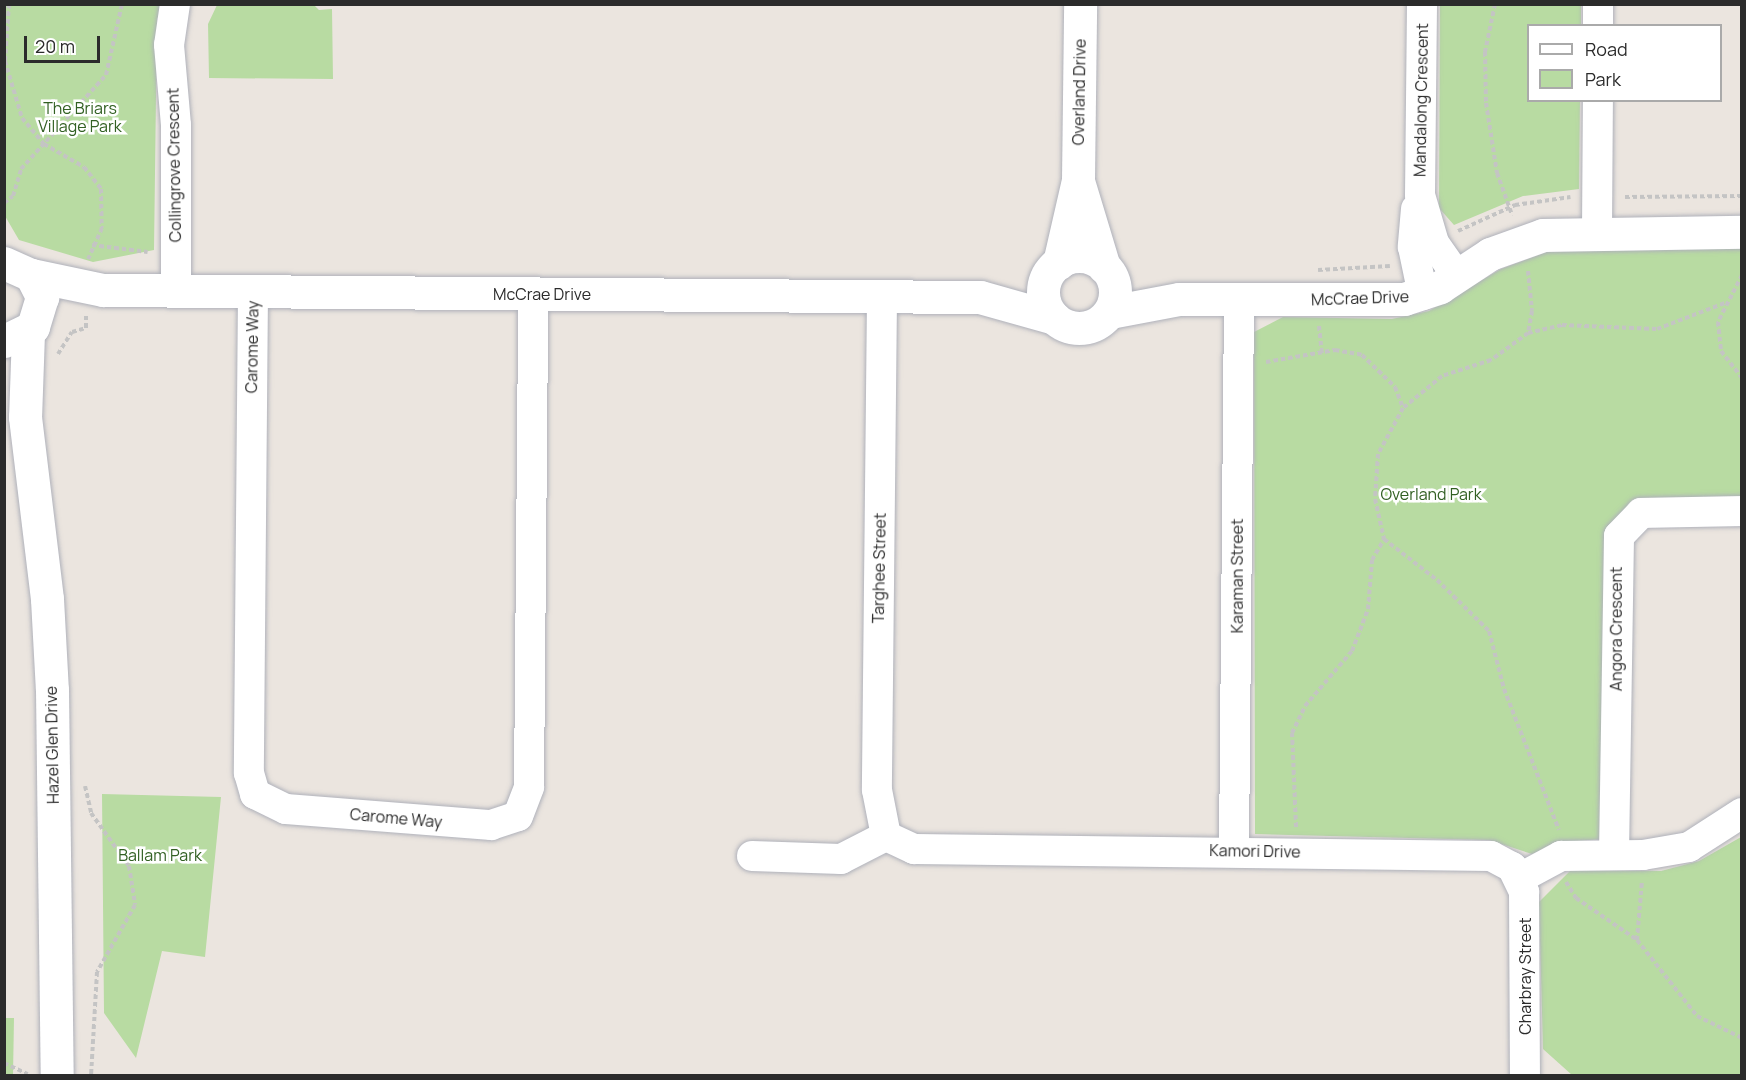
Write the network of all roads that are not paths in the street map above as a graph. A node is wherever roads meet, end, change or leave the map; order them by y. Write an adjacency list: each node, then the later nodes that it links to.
1 (175, 4): 14 (street, Collingrove Crescent)
2 (1080, 4): 7 (street, Overland Drive)
3 (1422, 4): 8 (street, Mandalong Crescent)
4 (1598, 4): 5 (street)
5 (1598, 24)
6 (1598, 102): 9 (street)
7 (1078, 180): 12 (street, Overland Drive); 13 (street, Overland Drive)
8 (1420, 195): 15 (street, Mandalong Crescent); 19 (street, Mandalong Crescent)
9 (1597, 231): 10 (street, McCrae Drive); 15 (street, McCrae Drive)
10 (1742, 232)
11 (13, 263): 16 (street, McCrae Drive); 26 (street, Hazel Glen Drive)
12 (1056, 265): 13 (street); 20 (street, McCrae Drive); 25 (street)
13 (1107, 269): 22 (street, McCrae Drive); 24 (street)
14 (176, 275): 16 (street, McCrae Drive); 17 (street, McCrae Drive)
15 (1457, 276): 19 (street, McCrae Drive)
16 (91, 291): 26 (street, McCrae Drive)
17 (252, 292): 18 (street, McCrae Drive); 18 (street, Carome Way)
18 (533, 294): 21 (street, McCrae Drive)
19 (1423, 295): 23 (street, McCrae Drive)
20 (980, 297): 21 (street, McCrae Drive); 25 (street, McCrae Drive)
21 (882, 298): 31 (street, Targhee Street)
22 (1179, 299): 23 (street, McCrae Drive); 24 (street, McCrae Drive)
23 (1239, 301): 32 (street, Karaman Street)
24 (1110, 312): 25 (street)
25 (1054, 318)
26 (23, 332): 28 (street, Hazel Glen Drive)
27 (4, 365): 28 (street, Hazel Glen Drive)
28 (25, 417): 36 (street, Hazel Glen Drive)
29 (1742, 511): 33 (street, Angora Crescent)
30 (1742, 813): 33 (street)
31 (886, 836): 32 (street, Kamori Drive); 34 (street)
32 (1234, 851): 35 (street, Kamori Drive)
33 (1614, 855): 35 (street)
34 (752, 856)
35 (1520, 878): 37 (street, Charbray Street)
36 (57, 1076)
37 (1525, 1076)

